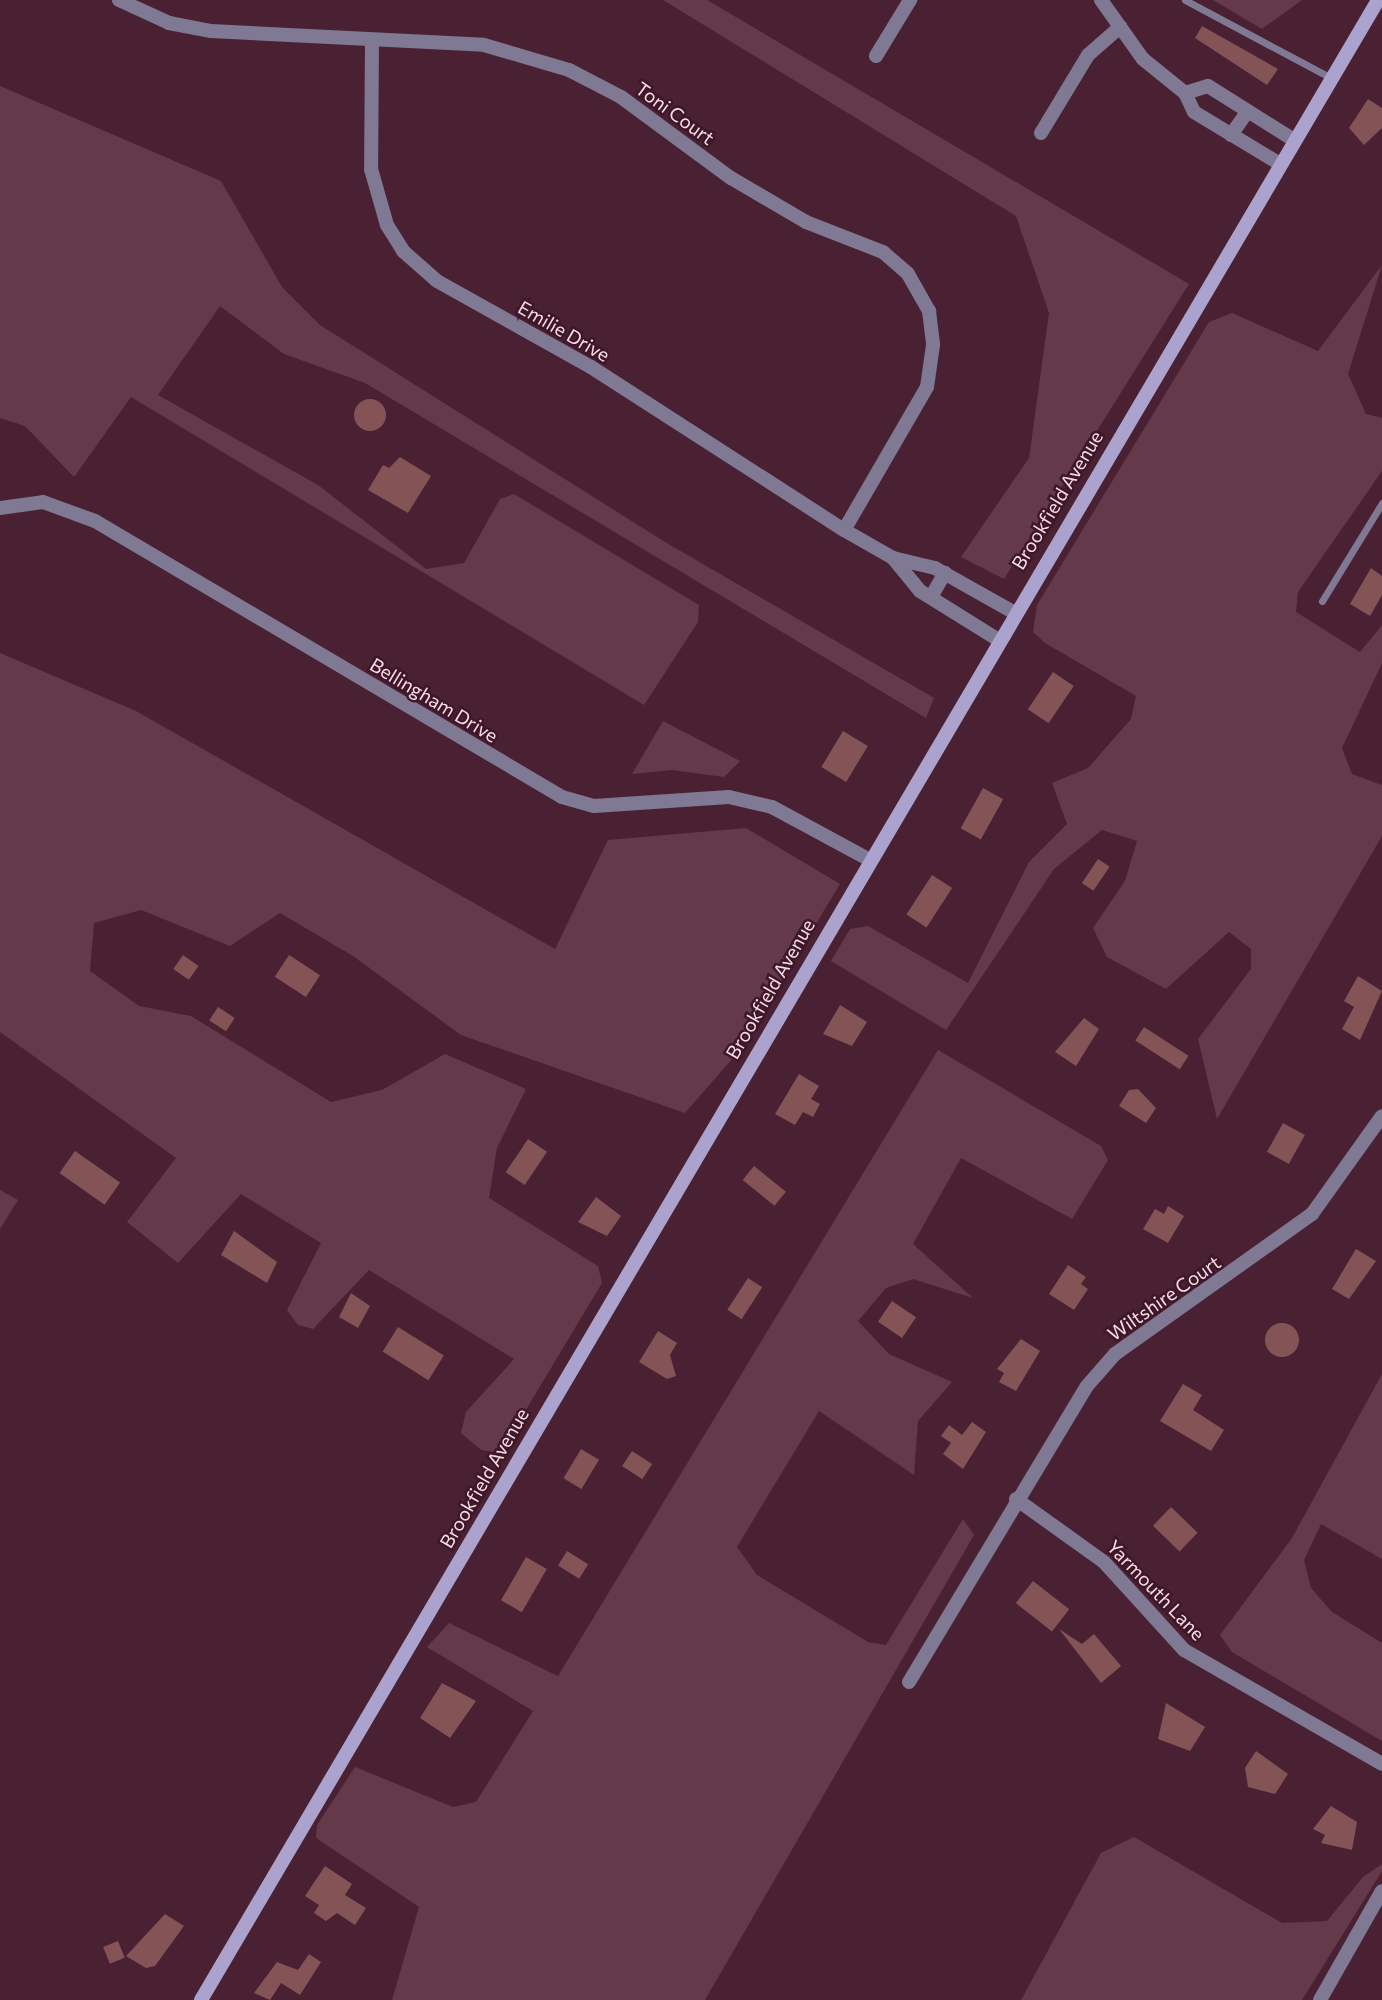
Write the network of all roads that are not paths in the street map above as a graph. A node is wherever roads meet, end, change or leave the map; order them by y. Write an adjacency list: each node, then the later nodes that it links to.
1 (119, 0): 7 (street, Toni Court)
2 (911, 0): 8 (street)
3 (1101, 0): 6 (street)
4 (1185, 0): 9 (lane)
5 (1378, 0): 9 (main road, Brookfield Avenue)
6 (1120, 27): 10 (street); 12 (street)
7 (372, 40): 18 (street, Emilie Drive); 18 (street, Toni Court)
8 (876, 56)
9 (1331, 78): 14 (main road, Brookfield Avenue)
10 (1185, 93): 11 (street); 13 (street)
11 (1248, 111): 13 (street); 14 (street)
12 (1041, 133)
13 (1231, 135): 15 (street)
14 (1294, 140): 15 (main road, Brookfield Avenue)
15 (1280, 164): 23 (main road, Brookfield Avenue)
16 (1382, 503): 22 (lane)
17 (0, 508): 25 (street, Bellingham Drive)
18 (844, 530): 19 (street, Emilie Drive)
19 (893, 558): 20 (street, Emilie Drive); 21 (street, Emilie Drive)
20 (945, 573): 21 (street); 23 (street, Emilie Drive)
21 (931, 597): 24 (street, Emilie Drive)
22 (1322, 601)
23 (1013, 612): 24 (main road, Brookfield Avenue)
24 (997, 639): 25 (main road, Brookfield Avenue)
25 (868, 859): 31 (main road, Brookfield Avenue)
26 (1382, 1115): 27 (street, Wiltshire Court)
27 (1016, 1499): 28 (street, Wiltshire Court); 29 (street, Yarmouth Lane)
28 (909, 1682)
29 (1382, 1764)
30 (1382, 1891): 32 (street)
31 (201, 2000)
32 (1320, 2000)

